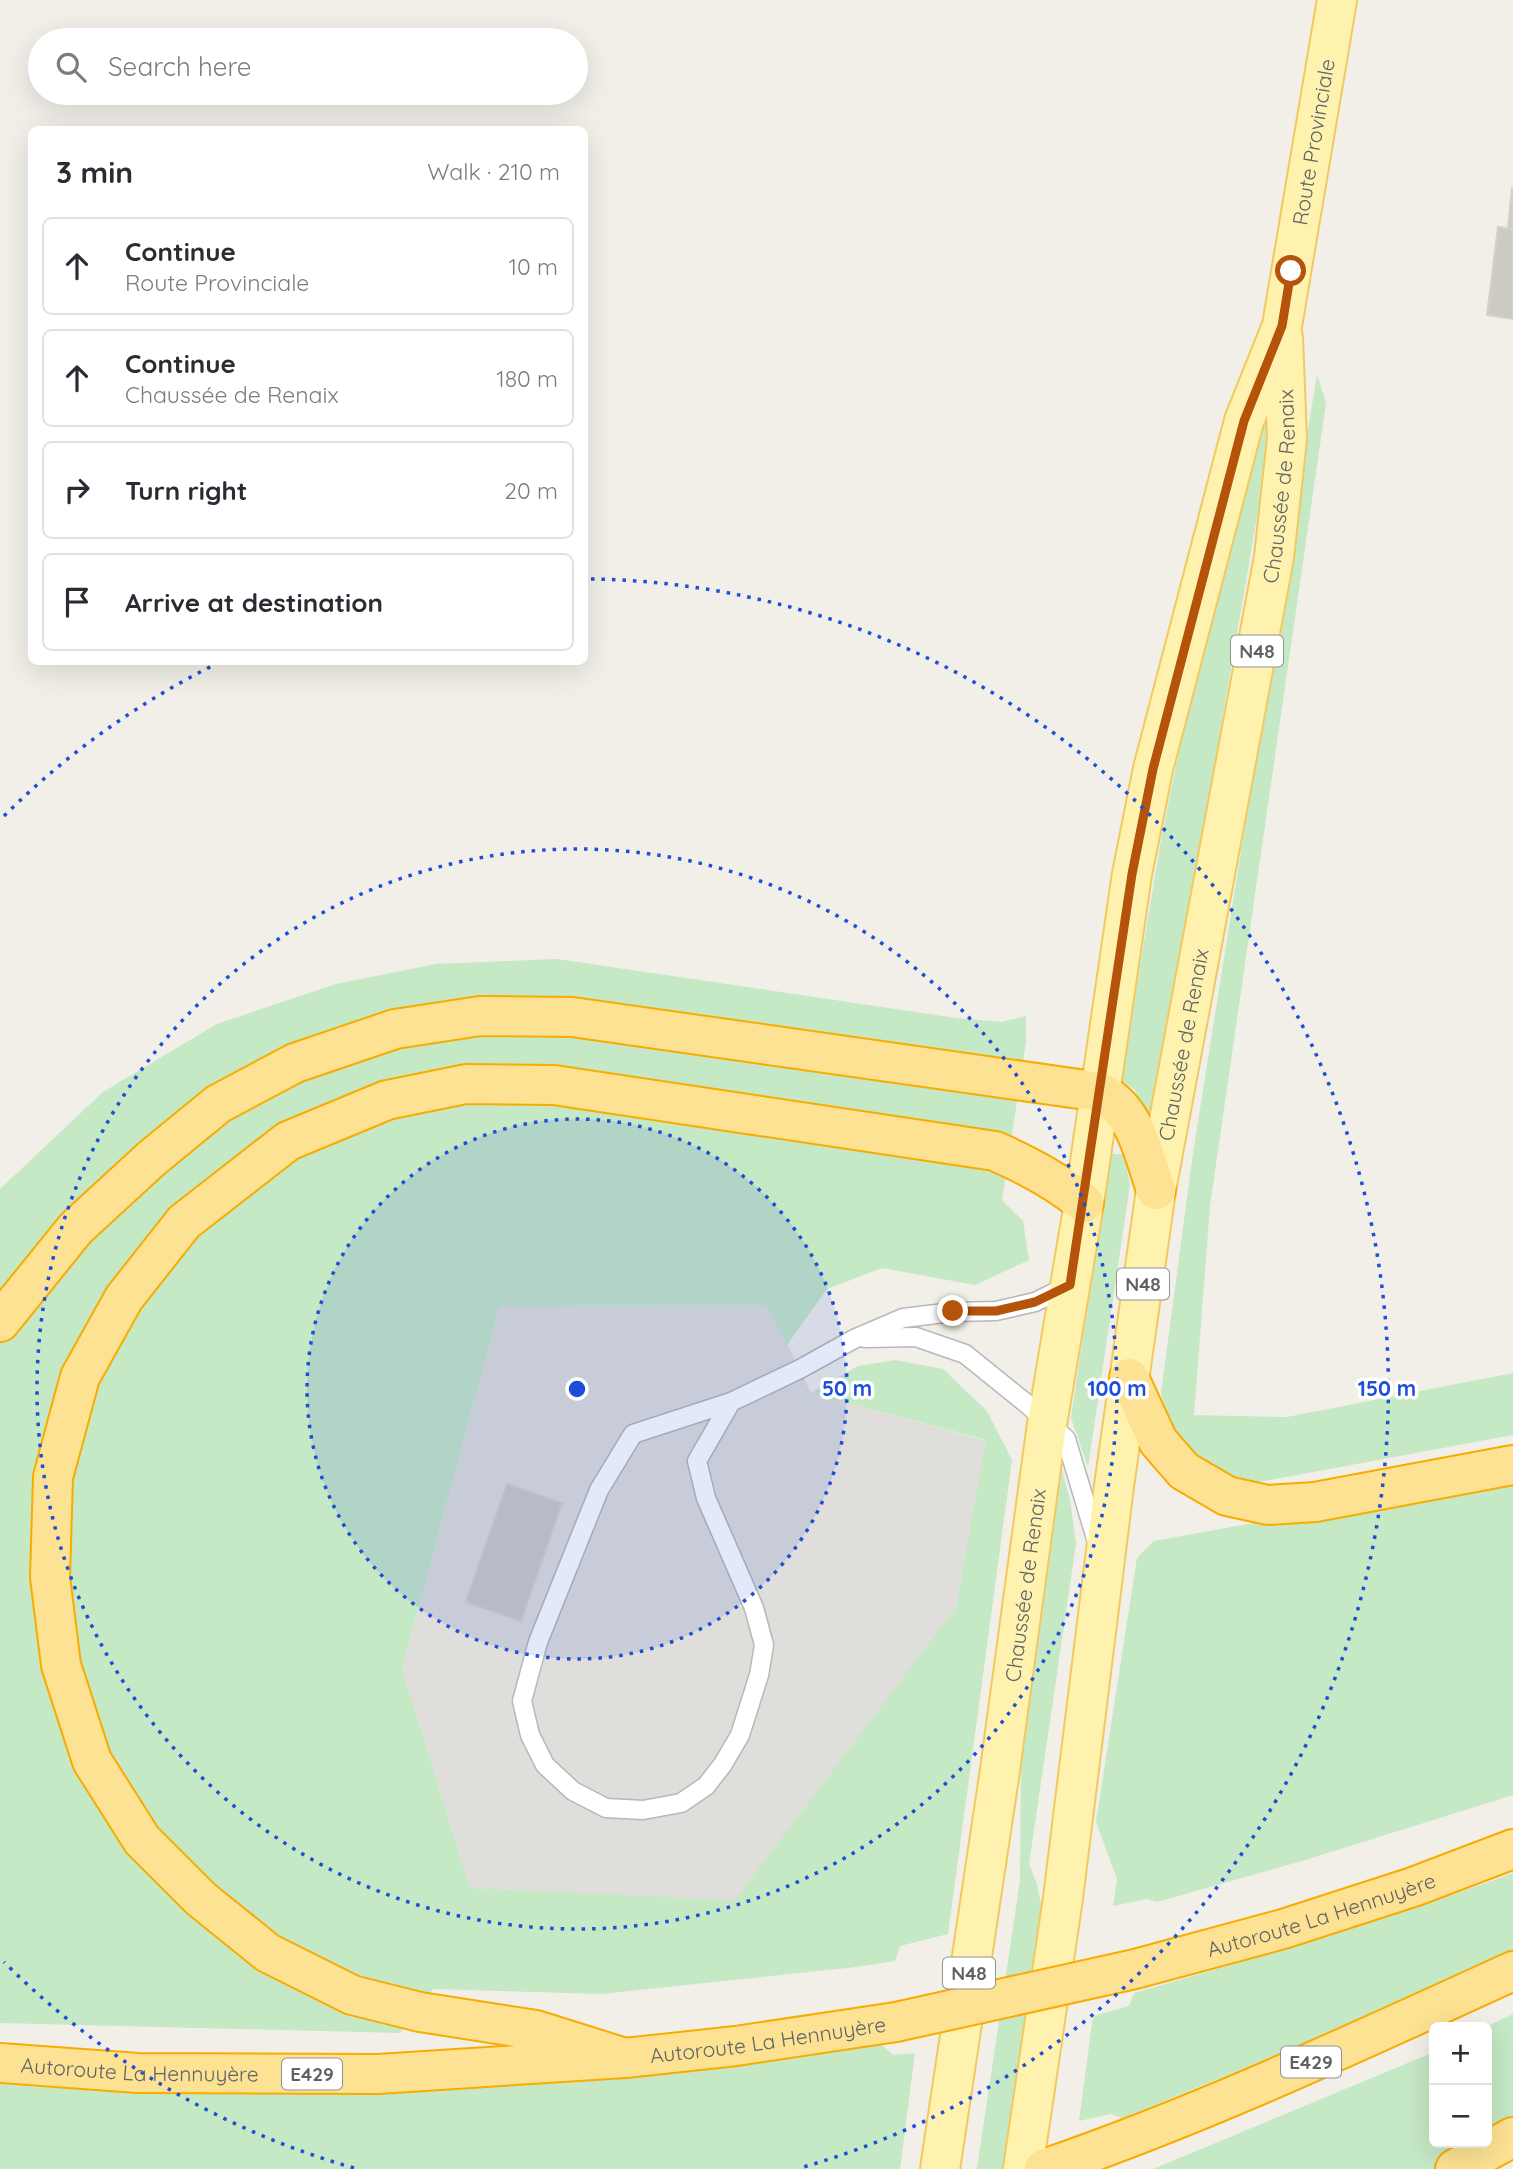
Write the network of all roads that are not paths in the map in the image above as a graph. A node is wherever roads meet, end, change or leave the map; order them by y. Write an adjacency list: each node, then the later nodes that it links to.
1 (1338, 0): 2 (main road, Route Provinciale / N48)
2 (1282, 326): 3 (main road, Chaussée de Renaix / N48); 4 (main road, Chaussée de Renaix / N48)
3 (1100, 1092): 4 (highway); 5 (main road, Chaussée de Renaix / N48); 7 (highway)
4 (1156, 1190): 9 (main road, Chaussée de Renaix / N48)
5 (1084, 1203): 6 (main road, Chaussée de Renaix / N48); 16 (highway)
6 (1070, 1285): 8 (lane); 11 (main road, Chaussée de Renaix / N48)
7 (0, 1322)
8 (854, 1339): 10 (lane); 11 (lane)
9 (1129, 1378): 12 (highway); 13 (main road, Chaussée de Renaix / N48)
10 (731, 1402): 10 (lane)
11 (1047, 1424): 13 (lane); 19 (main road, Chaussée de Renaix / N48)
12 (1513, 1465)
13 (1104, 1567): 20 (main road, Chaussée de Renaix / N48)
14 (1513, 1849): 16 (highway, Autoroute La Hennuyère / E429, bridge)
15 (1513, 1971): 21 (highway, E429)
16 (625, 2058): 17 (highway, Autoroute La Hennuyère / E429)
17 (0, 2063)
18 (1513, 2137): 22 (highway)
19 (940, 2169)
20 (1023, 2169)
21 (1044, 2169)
22 (1455, 2169)

